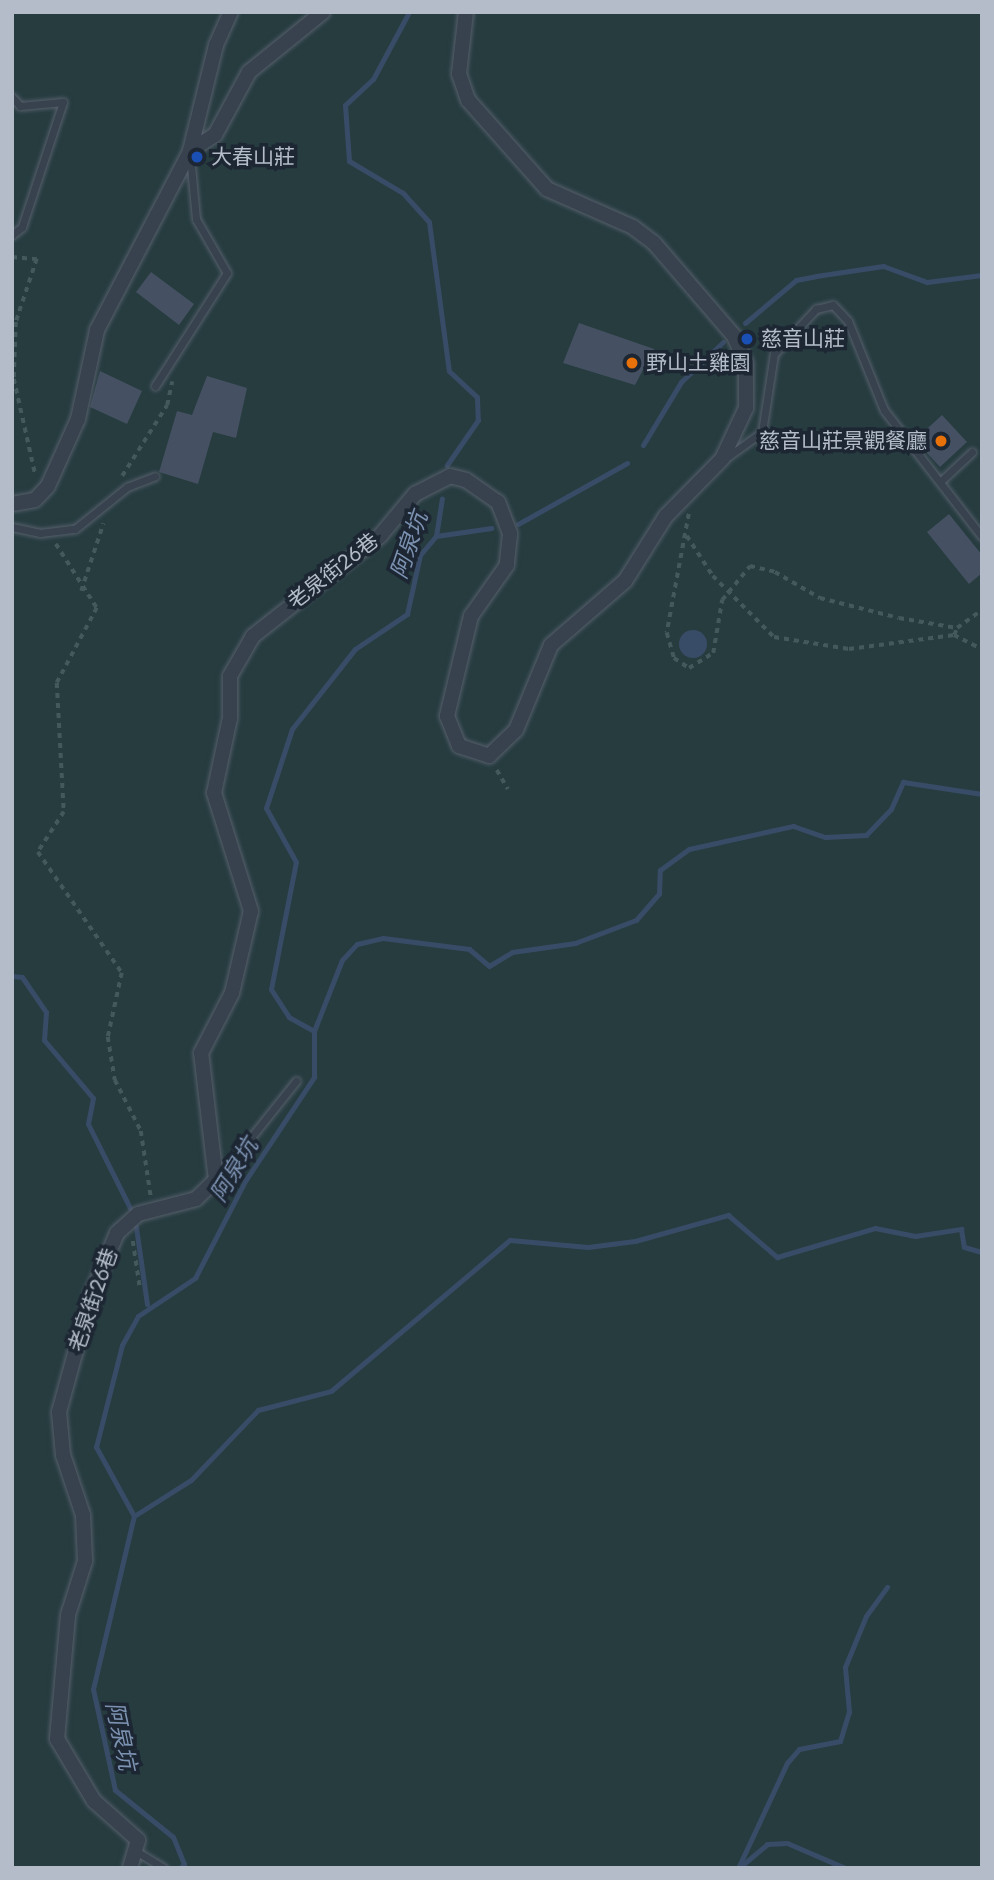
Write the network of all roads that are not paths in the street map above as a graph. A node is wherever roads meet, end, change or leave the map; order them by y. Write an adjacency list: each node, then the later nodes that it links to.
1 (231, 12): 5 (street)
2 (323, 12): 5 (street)
3 (466, 12): 9 (street)
4 (12, 97): 6 (lane)
5 (190, 151): 7 (lane); 12 (street)
6 (12, 235)
7 (155, 386)
8 (972, 452): 11 (lane)
9 (722, 459): 11 (lane); 16 (street, 老泉街26巷)
10 (155, 476): 13 (lane)
11 (942, 480): 14 (lane)
12 (12, 504)
13 (12, 527)
14 (982, 537)
15 (296, 1081): 16 (lane)
16 (216, 1180): 17 (street, 老泉街26巷)
17 (139, 1853): 18 (street); 19 (lane)
18 (130, 1868)
19 (164, 1868)

